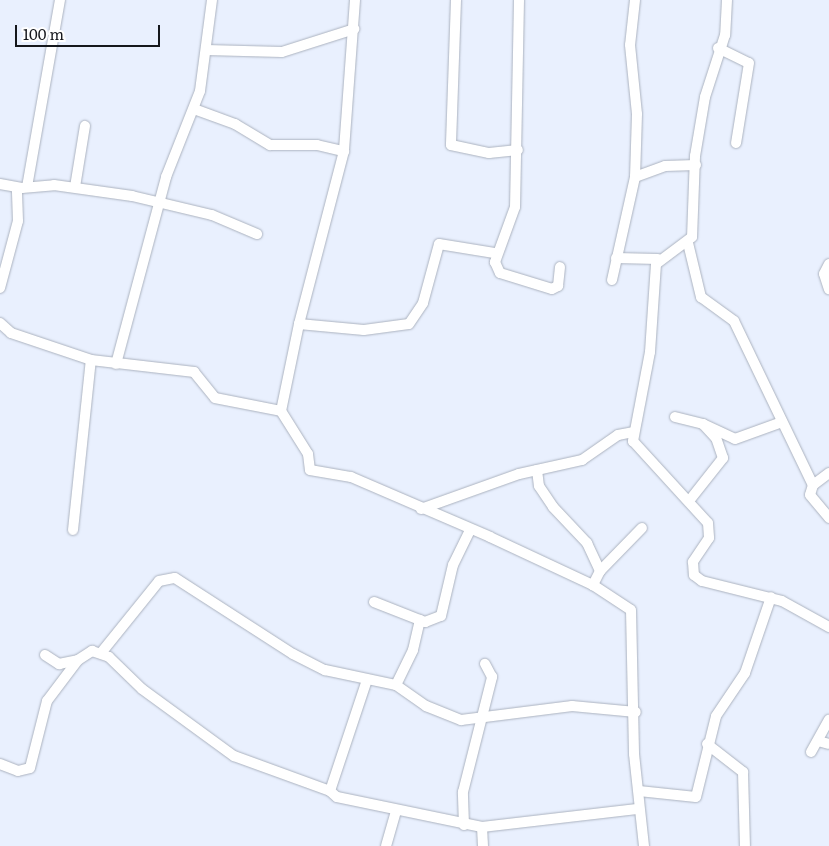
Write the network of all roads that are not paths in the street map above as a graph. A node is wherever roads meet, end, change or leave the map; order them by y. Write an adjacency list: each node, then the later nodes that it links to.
1 (60, 0): 19 (street)
2 (212, 0): 10 (street)
3 (355, 0): 8 (street)
4 (456, 0): 14 (street)
5 (519, 0): 14 (street)
6 (635, 0): 17 (street)
7 (727, 0): 9 (street)
8 (354, 30): 10 (street); 15 (street)
9 (718, 48): 13 (street); 16 (street)
10 (206, 50): 11 (street)
11 (194, 109): 15 (street); 21 (street)
12 (85, 126): 20 (street)
13 (736, 143)
14 (518, 150): 24 (street)
15 (344, 151): 33 (street)
16 (696, 165): 17 (street); 23 (street)
17 (635, 177): 25 (street)
18 (0, 184): 19 (street)
19 (22, 187): 20 (street); 30 (street)
20 (75, 187): 21 (street)
21 (159, 202): 22 (street); 35 (street)
22 (257, 234)
23 (688, 243): 26 (street); 38 (street)
24 (494, 253): 28 (street); 33 (street)
25 (616, 258): 26 (street); 29 (street)
26 (658, 259): 40 (street)
27 (829, 264): 31 (street)
28 (560, 268)
29 (612, 280)
30 (0, 288)
31 (829, 289)
32 (0, 324): 34 (street)
33 (299, 324): 36 (street)
34 (91, 360): 35 (street); 48 (street)
35 (116, 364): 36 (street)
36 (281, 411): 45 (street)
37 (675, 418): 39 (street)
38 (782, 422): 39 (street); 43 (street)
39 (703, 424): 44 (street)
40 (633, 432): 41 (street); 44 (street)
41 (537, 470): 45 (street); 50 (street)
42 (829, 473): 43 (street)
43 (813, 485): 46 (street)
44 (689, 501): 52 (street)
45 (421, 509): 49 (street)
46 (829, 518)
47 (642, 528): 50 (street)
48 (73, 530)
49 (470, 530): 51 (street); 54 (street)
50 (600, 571): 51 (street)
51 (593, 585): 62 (street)
52 (771, 597): 55 (street); 66 (street)
53 (374, 602): 54 (street)
54 (420, 620): 61 (street)
55 (829, 627)
56 (101, 653): 58 (street); 60 (street); 70 (street)
57 (45, 655): 58 (street)
58 (78, 660): 69 (street)
59 (485, 664): 63 (street)
60 (367, 680): 61 (street); 70 (street)
61 (396, 685): 63 (street)
62 (636, 712): 63 (street); 71 (street)
63 (484, 717): 74 (street)
64 (829, 720): 65 (street)
65 (818, 741): 67 (street); 68 (street)
66 (707, 744): 71 (street); 79 (street)
67 (829, 744)
68 (811, 752)
69 (0, 764)
70 (330, 791): 73 (street)
71 (639, 791): 72 (street)
72 (637, 809): 75 (street); 78 (street)
73 (396, 811): 74 (street); 76 (street)
74 (464, 826): 75 (street)
75 (482, 827): 77 (street)
76 (386, 846)
77 (483, 846)
78 (644, 846)
79 (746, 846)

